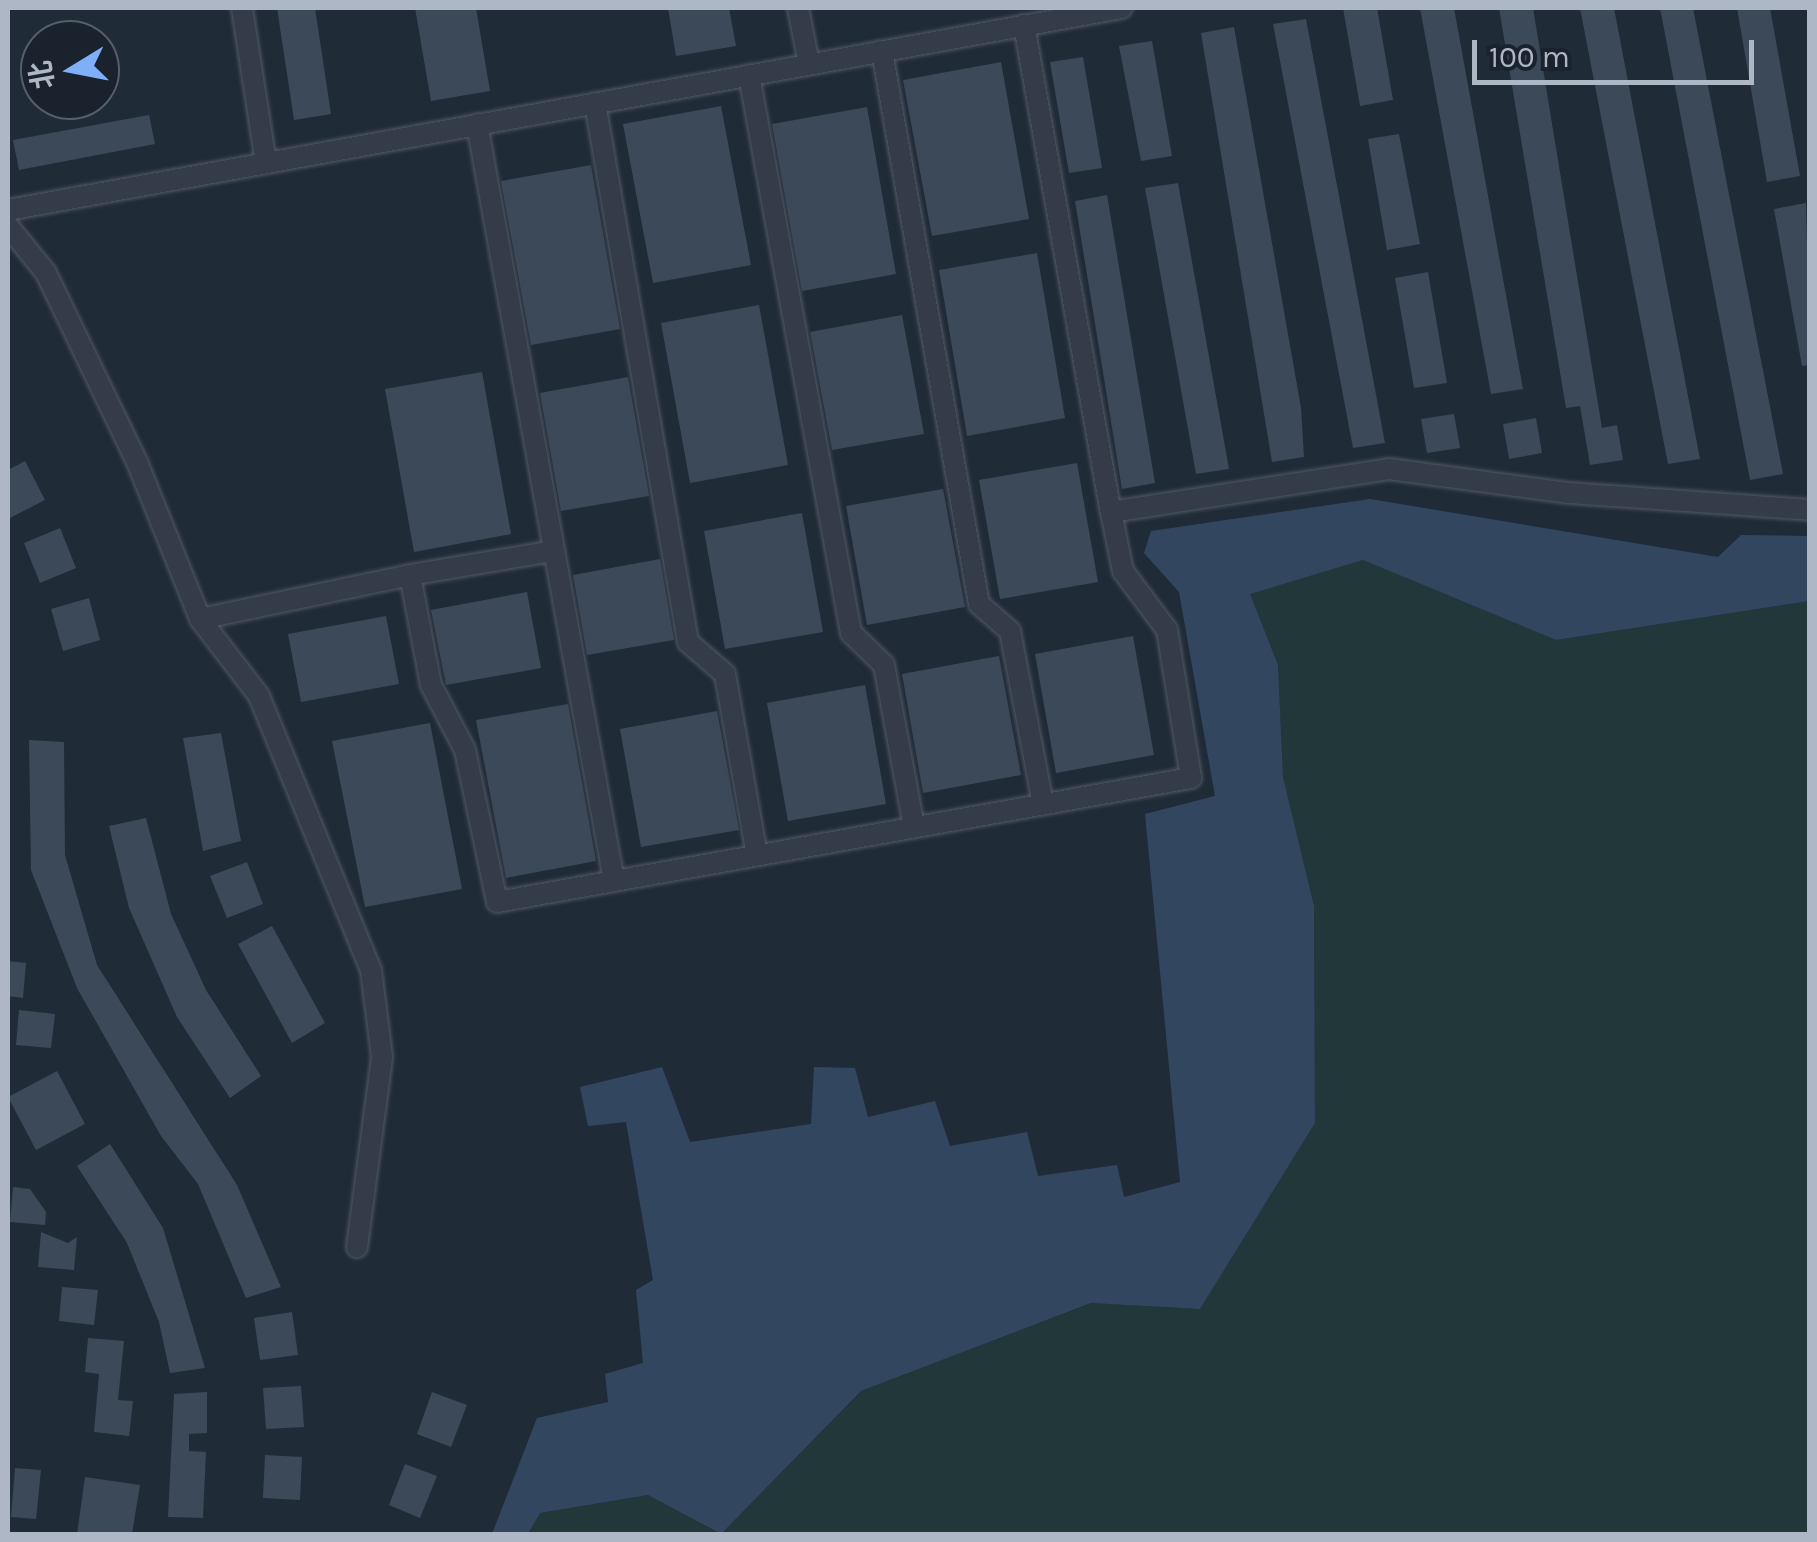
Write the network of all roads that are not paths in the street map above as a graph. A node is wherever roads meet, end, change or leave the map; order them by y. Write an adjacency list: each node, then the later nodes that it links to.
1 (242, 8): 11 (street)
2 (798, 8): 7 (street)
3 (1122, 8): 4 (street)
4 (1073, 12): 5 (street)
5 (1024, 25): 6 (street); 15 (street)
6 (882, 51): 7 (street); 19 (street)
7 (809, 64): 8 (street)
8 (748, 75): 9 (street); 20 (street)
9 (595, 103): 10 (street); 21 (street)
10 (477, 124): 11 (street); 16 (street)
11 (266, 162): 12 (street)
12 (8, 210)
13 (8, 226): 18 (street)
14 (1810, 510): 15 (street)
15 (1111, 512): 19 (street)
16 (554, 551): 17 (street); 22 (street)
17 (410, 575): 18 (street); 22 (street)
18 (200, 619): 23 (street)
19 (1043, 804): 20 (street)
20 (914, 827): 21 (street)
21 (758, 855): 22 (street)
22 (614, 881)
23 (357, 1247)

